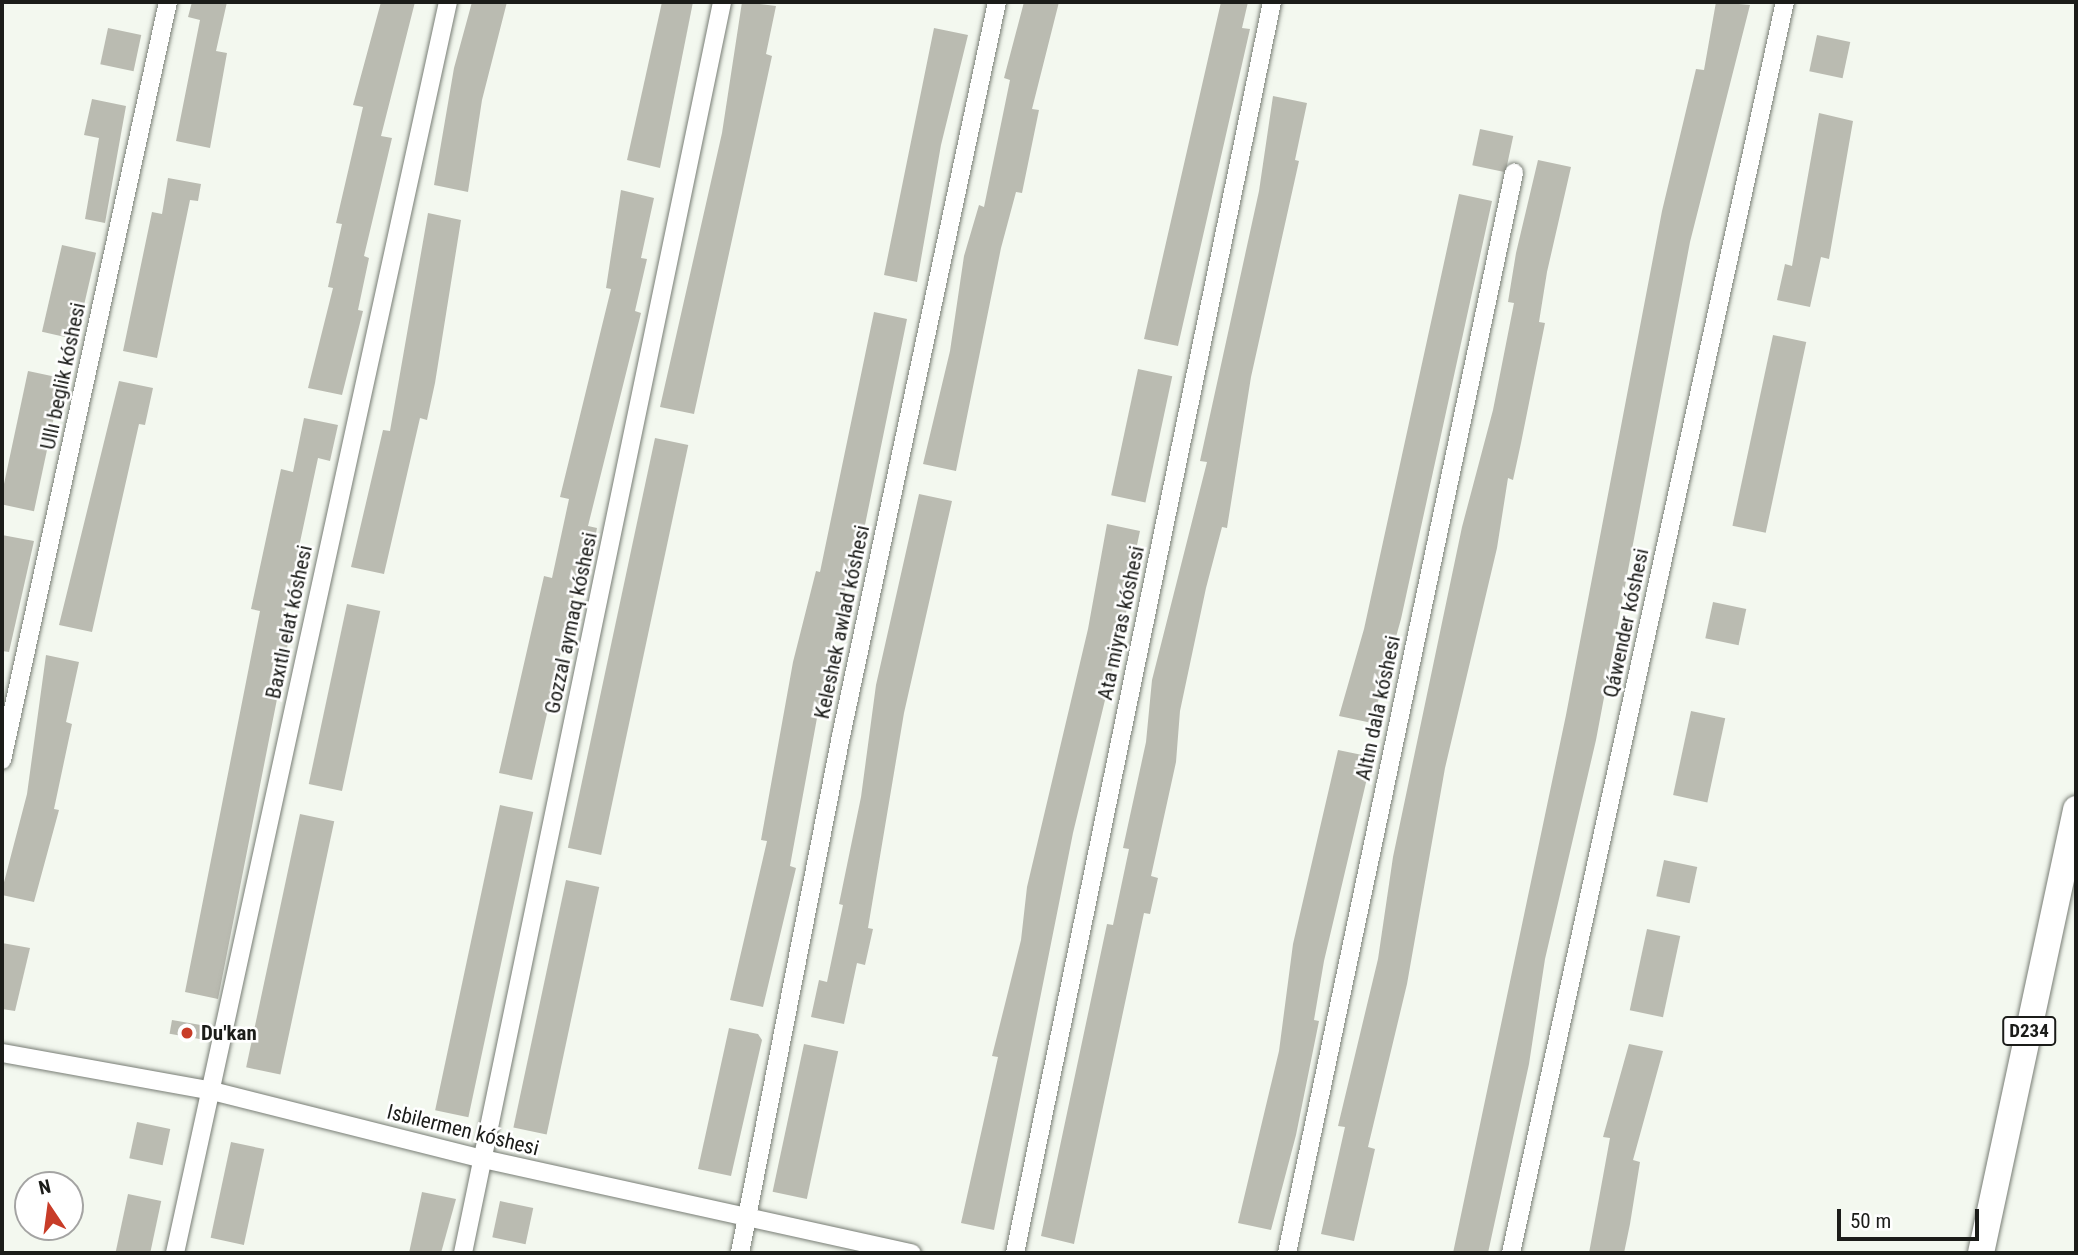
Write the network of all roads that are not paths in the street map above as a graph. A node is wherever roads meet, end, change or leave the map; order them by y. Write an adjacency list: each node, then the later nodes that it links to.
1 (168, 2): 8 (street, Ullı beglik kóshesi)
2 (448, 2): 11 (street, Baxıtlı elat kóshesi)
3 (722, 2): 12 (street, Gozzal aymaq kóshesi)
4 (997, 2): 13 (street, Keleshek awlad kóshesi)
5 (1272, 2): 18 (street, Ata miyras kóshesi)
6 (1785, 2): 20 (street, Qáwender kóshesi)
7 (1514, 173): 19 (street, Altın dala kóshesi)
8 (2, 760)
9 (2076, 809): 21 (main road, D234)
10 (2, 1053): 11 (street, Isbilermen kóshesi)
11 (208, 1090): 12 (street, Isbilermen kóshesi); 14 (street, Baxıtlı elat kóshesi)
12 (483, 1159): 13 (street, Isbilermen kóshesi); 15 (street, Gozzal aymaq kóshesi)
13 (747, 1219): 16 (street, Keleshek awlad kóshesi); 17 (street, Isbilermen kóshesi)
14 (175, 1253)
15 (463, 1253)
16 (740, 1253)
17 (912, 1253)
18 (1015, 1253)
19 (1287, 1253)
20 (1511, 1253)
21 (1981, 1253)

